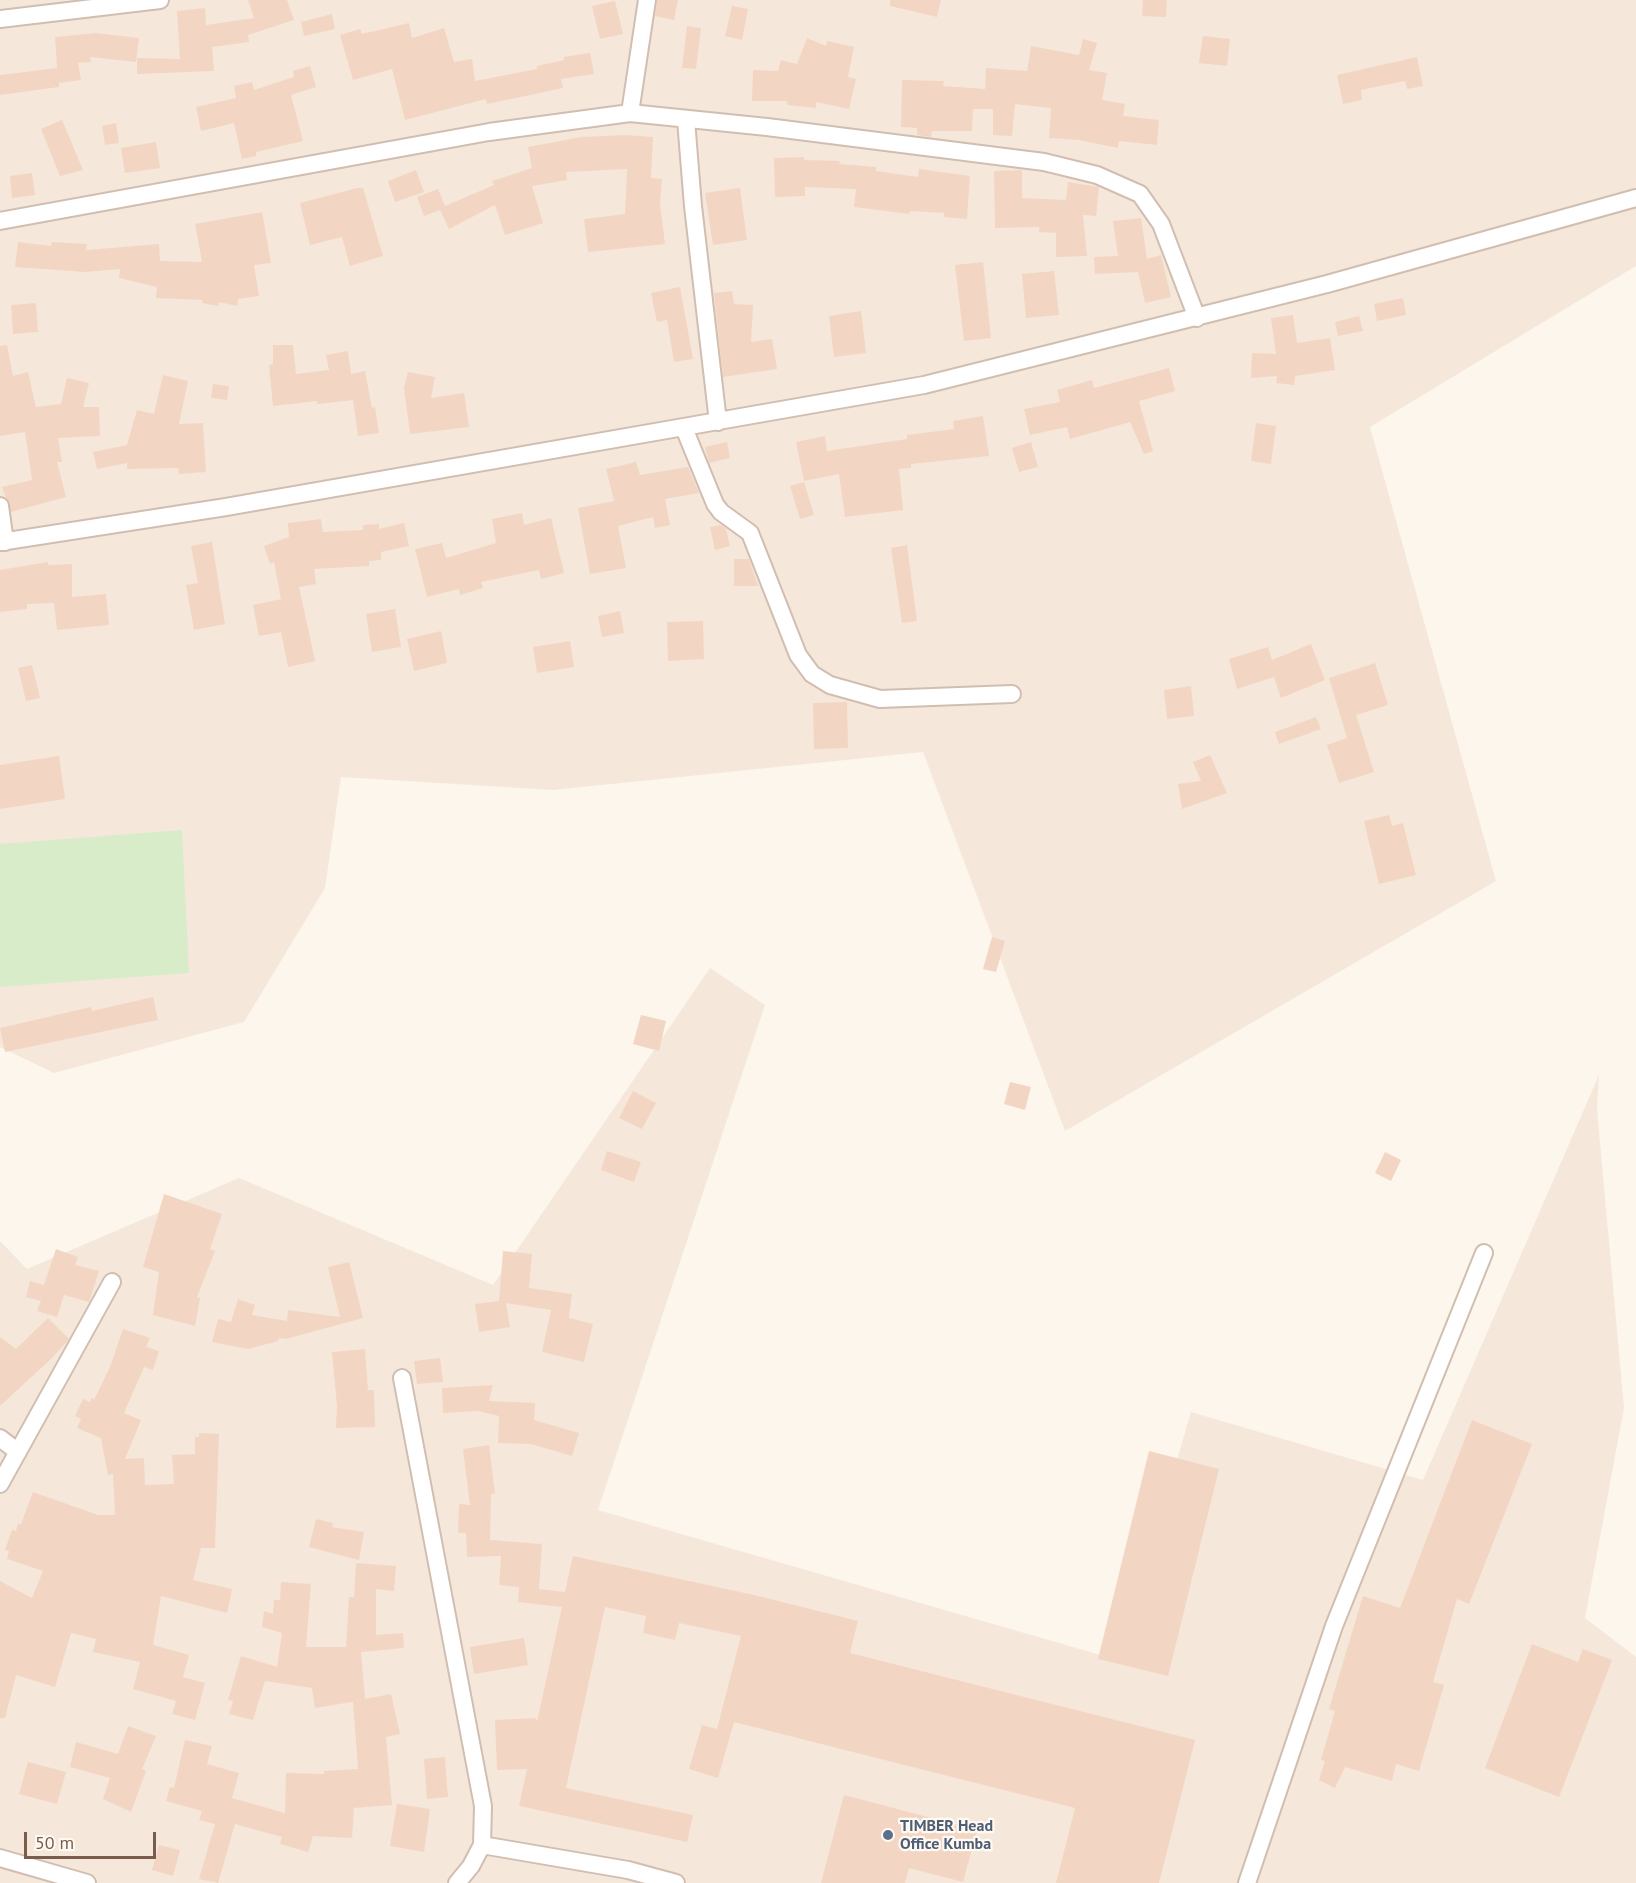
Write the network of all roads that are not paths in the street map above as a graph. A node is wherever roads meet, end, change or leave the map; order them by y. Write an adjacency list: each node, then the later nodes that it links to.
1 (160, 0): 3 (street)
2 (647, 0): 4 (street)
3 (0, 19)
4 (630, 113): 5 (street); 7 (street)
5 (686, 120): 8 (street); 9 (street)
6 (1636, 198): 8 (street)
7 (0, 221)
8 (1197, 318): 9 (street)
9 (718, 422): 10 (street)
10 (684, 428): 12 (street); 13 (street)
11 (0, 506): 12 (street)
12 (3, 542)
13 (1012, 694)
14 (1484, 1253): 25 (street)
15 (112, 1282): 18 (street)
16 (402, 1378): 20 (street)
17 (0, 1438): 18 (street)
18 (18, 1452): 19 (street)
19 (0, 1484)
20 (482, 1845): 23 (street); 24 (street)
21 (0, 1858): 22 (street)
22 (87, 1883)
23 (457, 1883)
24 (676, 1883)
25 (1246, 1883)

